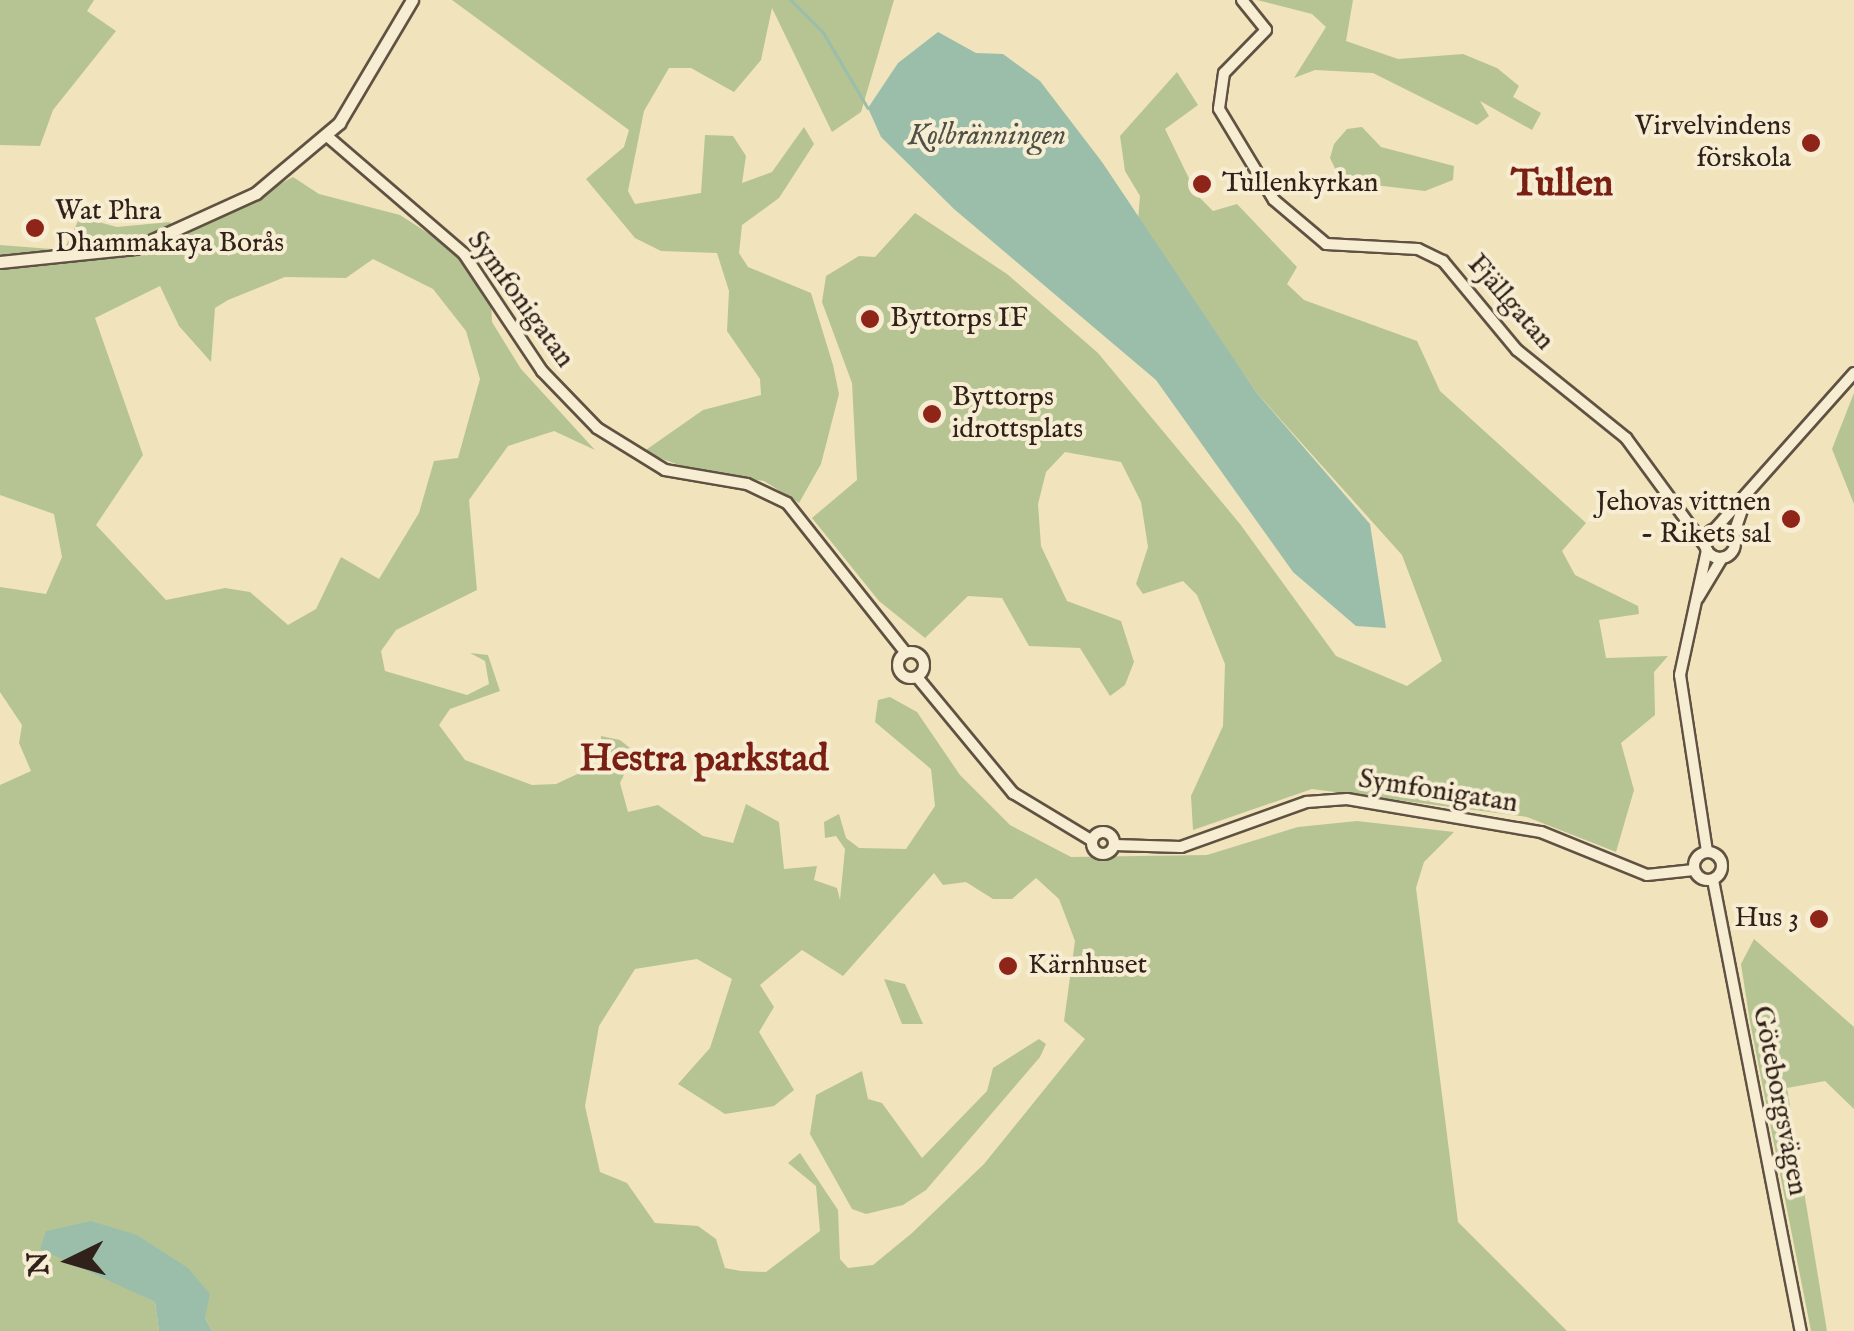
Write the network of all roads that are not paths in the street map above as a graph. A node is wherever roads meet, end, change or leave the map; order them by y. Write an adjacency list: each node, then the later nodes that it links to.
1 (412, 0): 3 (main road)
2 (1242, 0): 7 (street, Fjällgatan)
3 (327, 136): 4 (main road); 13 (street, Symfonigatan)
4 (0, 262)
5 (1854, 373): 6 (street)
6 (1748, 494): 8 (street); 9 (street)
7 (1677, 510): 8 (street, Fjällgatan); 10 (street, Fjällgatan)
8 (1714, 530): 9 (street, Fjällgatan); 10 (street)
9 (1733, 536): 11 (street)
10 (1706, 548): 11 (street); 12 (street)
11 (1722, 558): 12 (street)
12 (1691, 612): 15 (street)
13 (906, 653): 14 (street); 14 (street)
14 (917, 677): 16 (street, Symfonigatan)
15 (1707, 852): 16 (street); 17 (street, Göteborgsvägen)
16 (1694, 870): 17 (street)
17 (1712, 880): 18 (street, Göteborgsvägen)
18 (1802, 1331)

